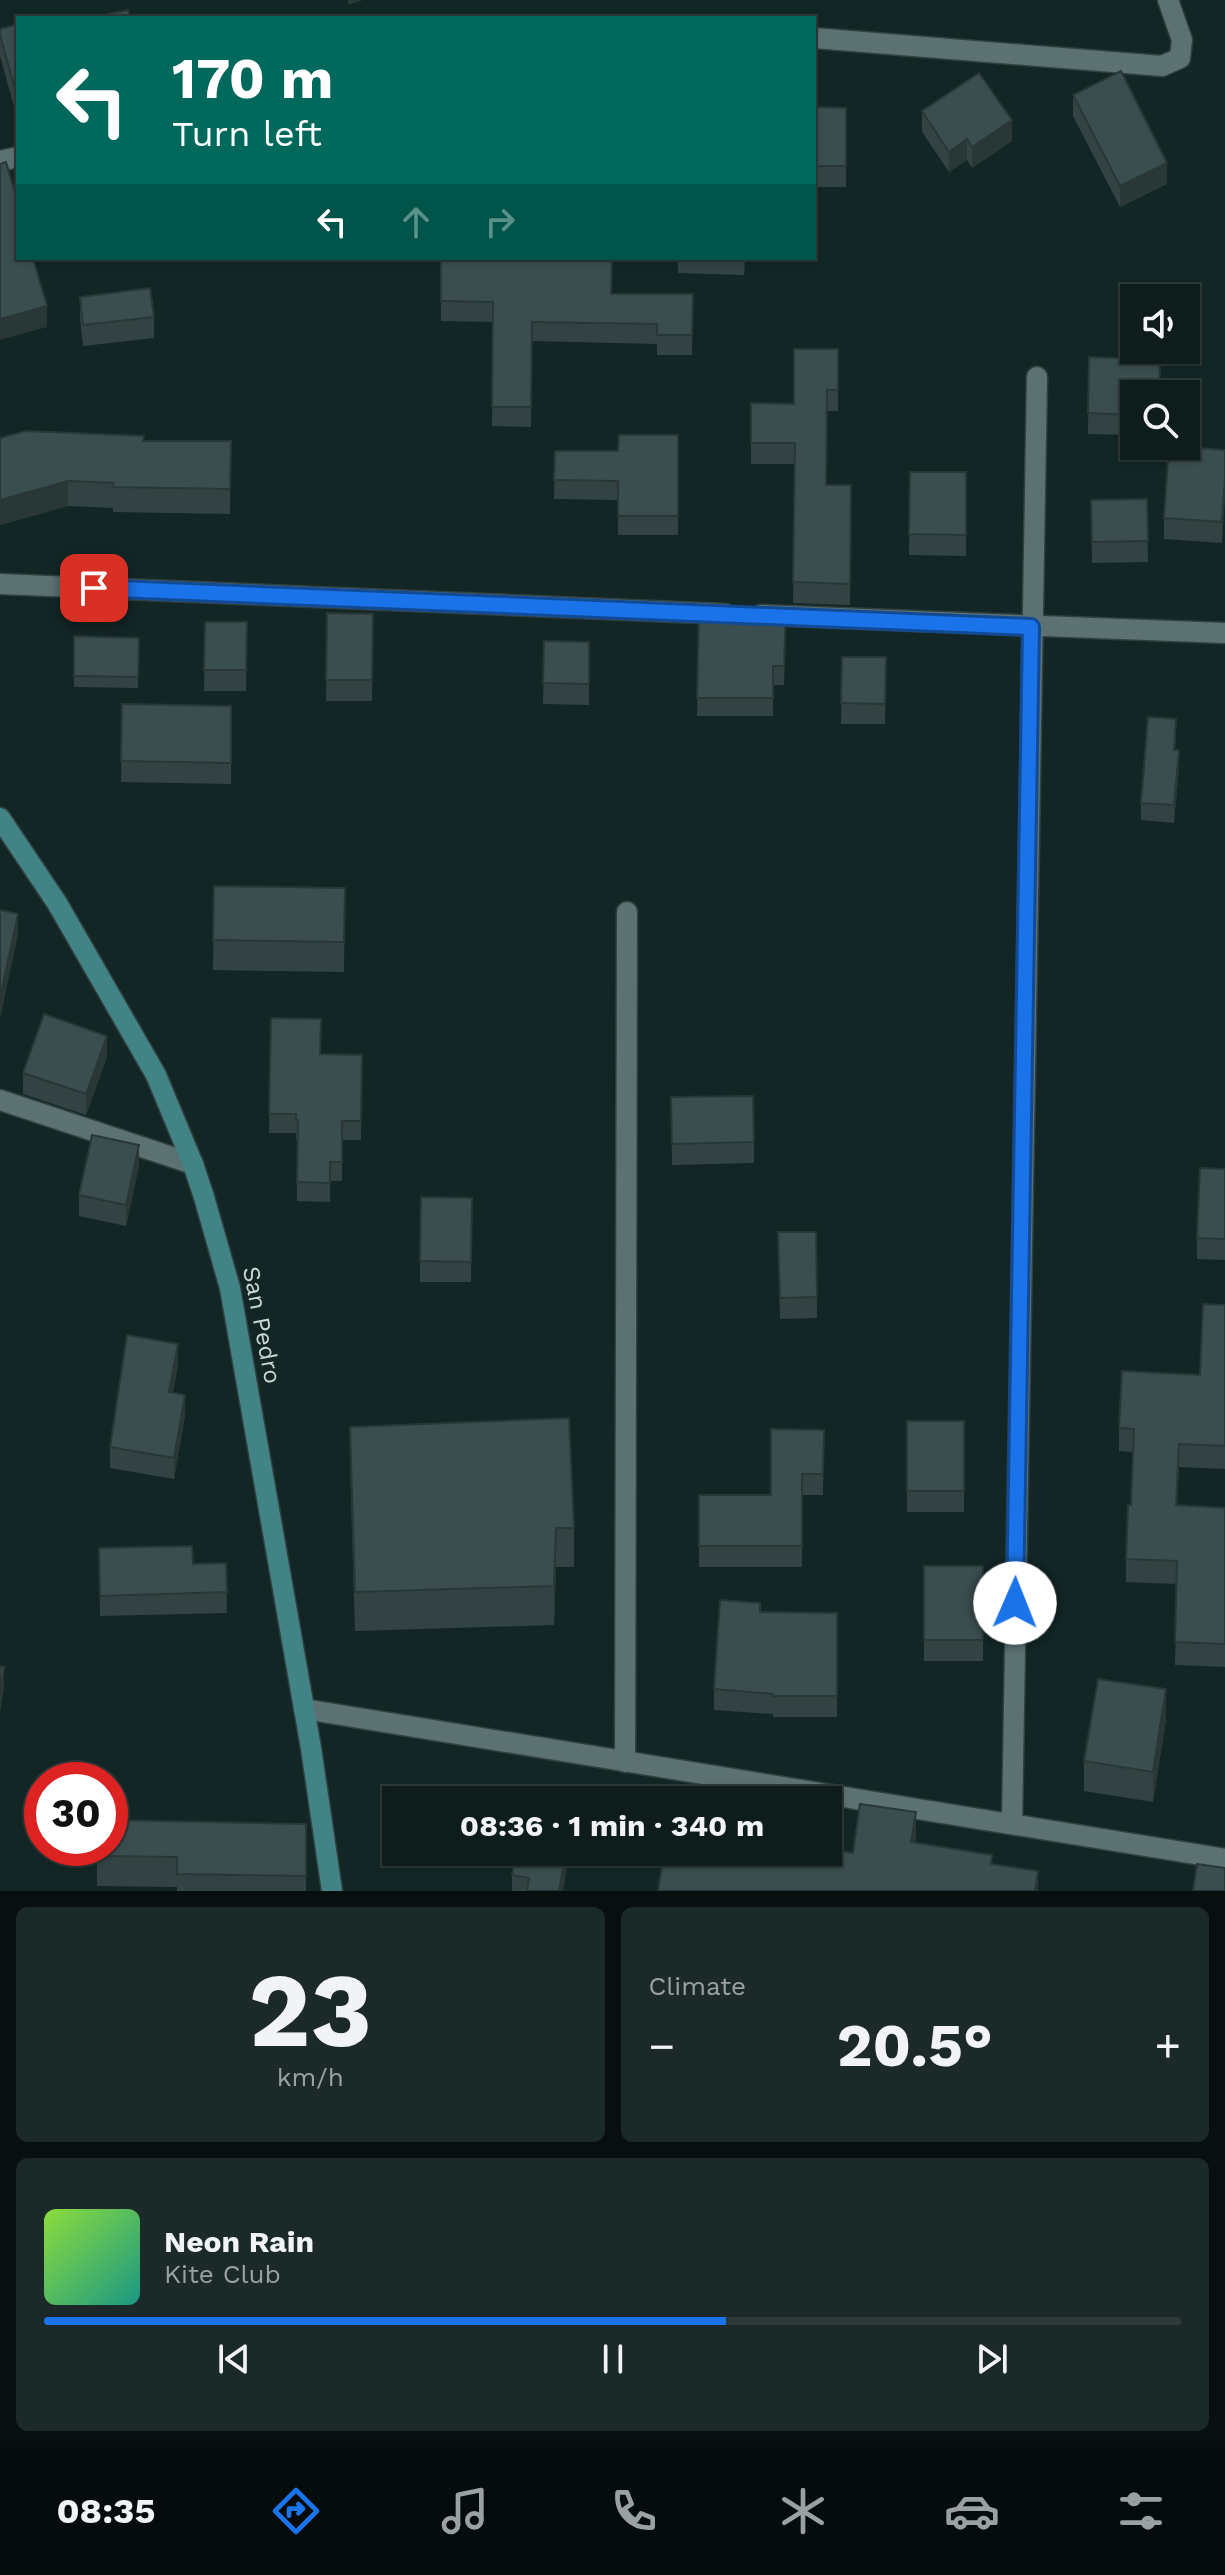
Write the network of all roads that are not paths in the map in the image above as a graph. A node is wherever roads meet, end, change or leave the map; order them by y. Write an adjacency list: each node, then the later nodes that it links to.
1 (1168, 0): 2 (street)
2 (816, 38)
3 (1037, 377): 5 (street)
4 (0, 584): 5 (street)
5 (1031, 627): 6 (street); 13 (street)
6 (1225, 633)
7 (0, 818): 10 (main road, San Pedro)
8 (627, 912): 12 (street)
9 (0, 1100): 10 (street)
10 (193, 1164): 11 (main road, San Pedro)
11 (304, 1709): 12 (street); 15 (main road, San Pedro)
12 (625, 1762): 13 (street)
13 (1012, 1823): 14 (street)
14 (1225, 1859)
15 (332, 1891)

